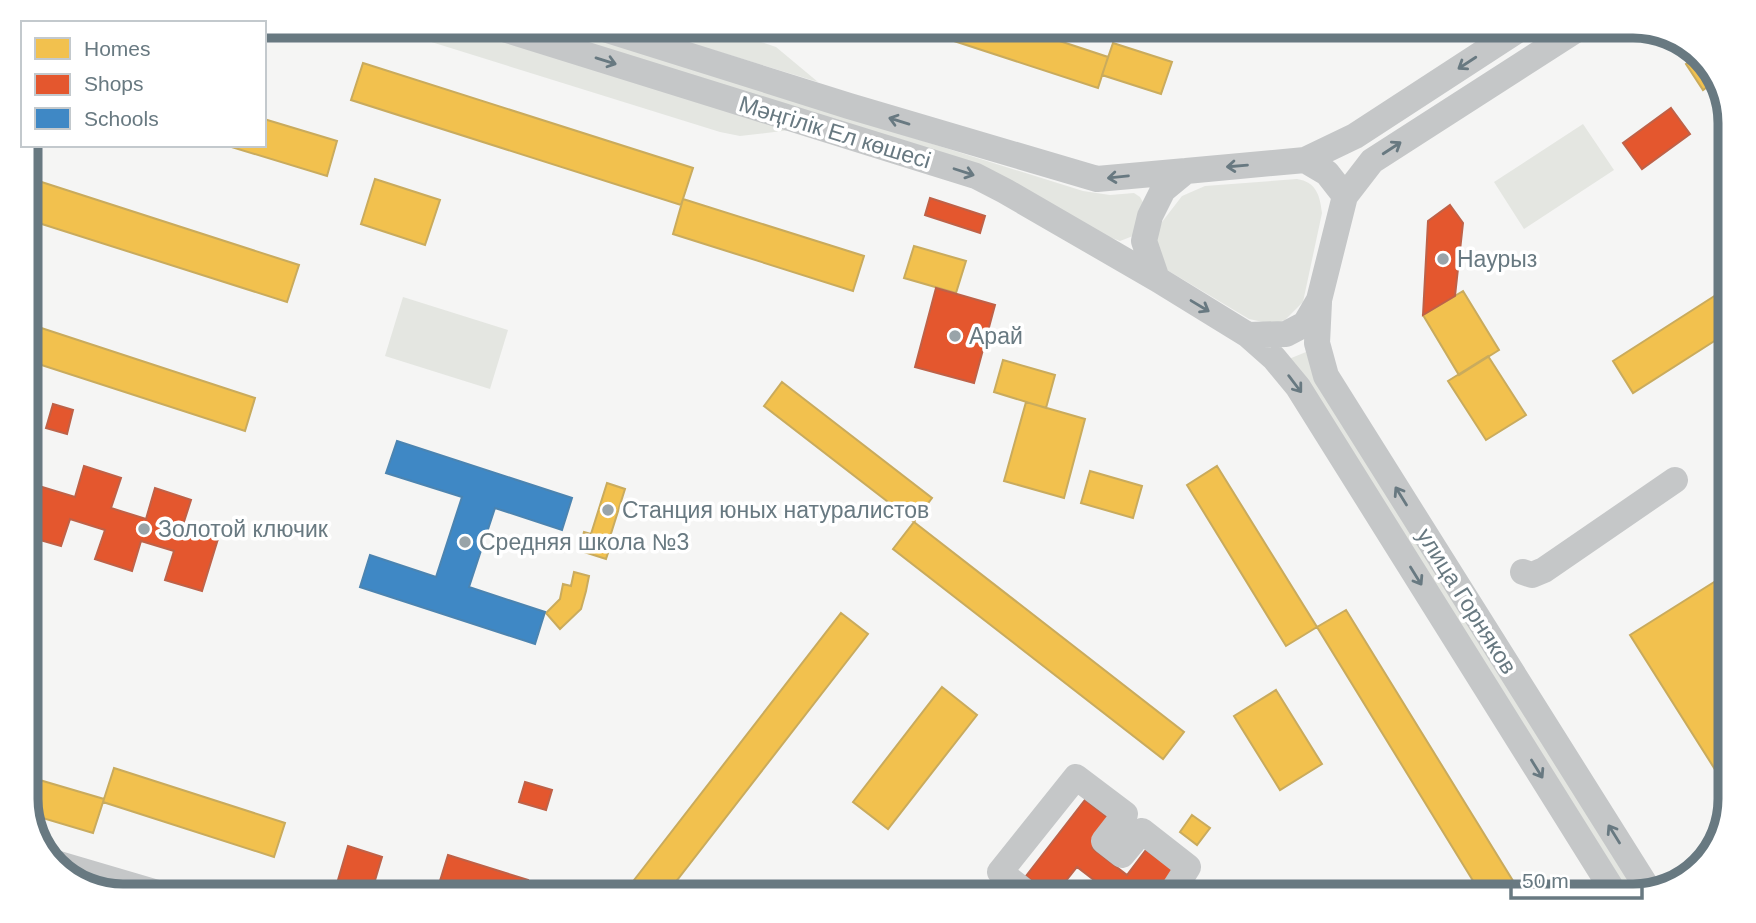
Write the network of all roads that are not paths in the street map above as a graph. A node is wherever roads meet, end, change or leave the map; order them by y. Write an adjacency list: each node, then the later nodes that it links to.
1 (536, 39): 8 (street, Мәңгілік Ел көшесі, one-way to 8)
2 (636, 39): 6 (street, Мәңгілік Ел көшесі, one-way to 2)
3 (1504, 39): 5 (street, one-way to 5)
4 (1562, 39): 7 (street, one-way to 4)
5 (1305, 160): 6 (street, Мәңгілік Ел көшесі, one-way to 6); 7 (street)
6 (1186, 170): 8 (street)
7 (1345, 196): 9 (street)
8 (1157, 279): 10 (street, Мәңгілік Ел көшесі, one-way to 10)
9 (1319, 300): 10 (street); 18 (street, улица Горняков, one-way to 9)
10 (1248, 335): 17 (street, улица Горняков, one-way to 17)
11 (1675, 480): 12 (street)
12 (1524, 572)
13 (73, 868): 14 (street)
14 (127, 884)
15 (1015, 884): 16 (street)
16 (1177, 884)
17 (1608, 884)
18 (1645, 884)

